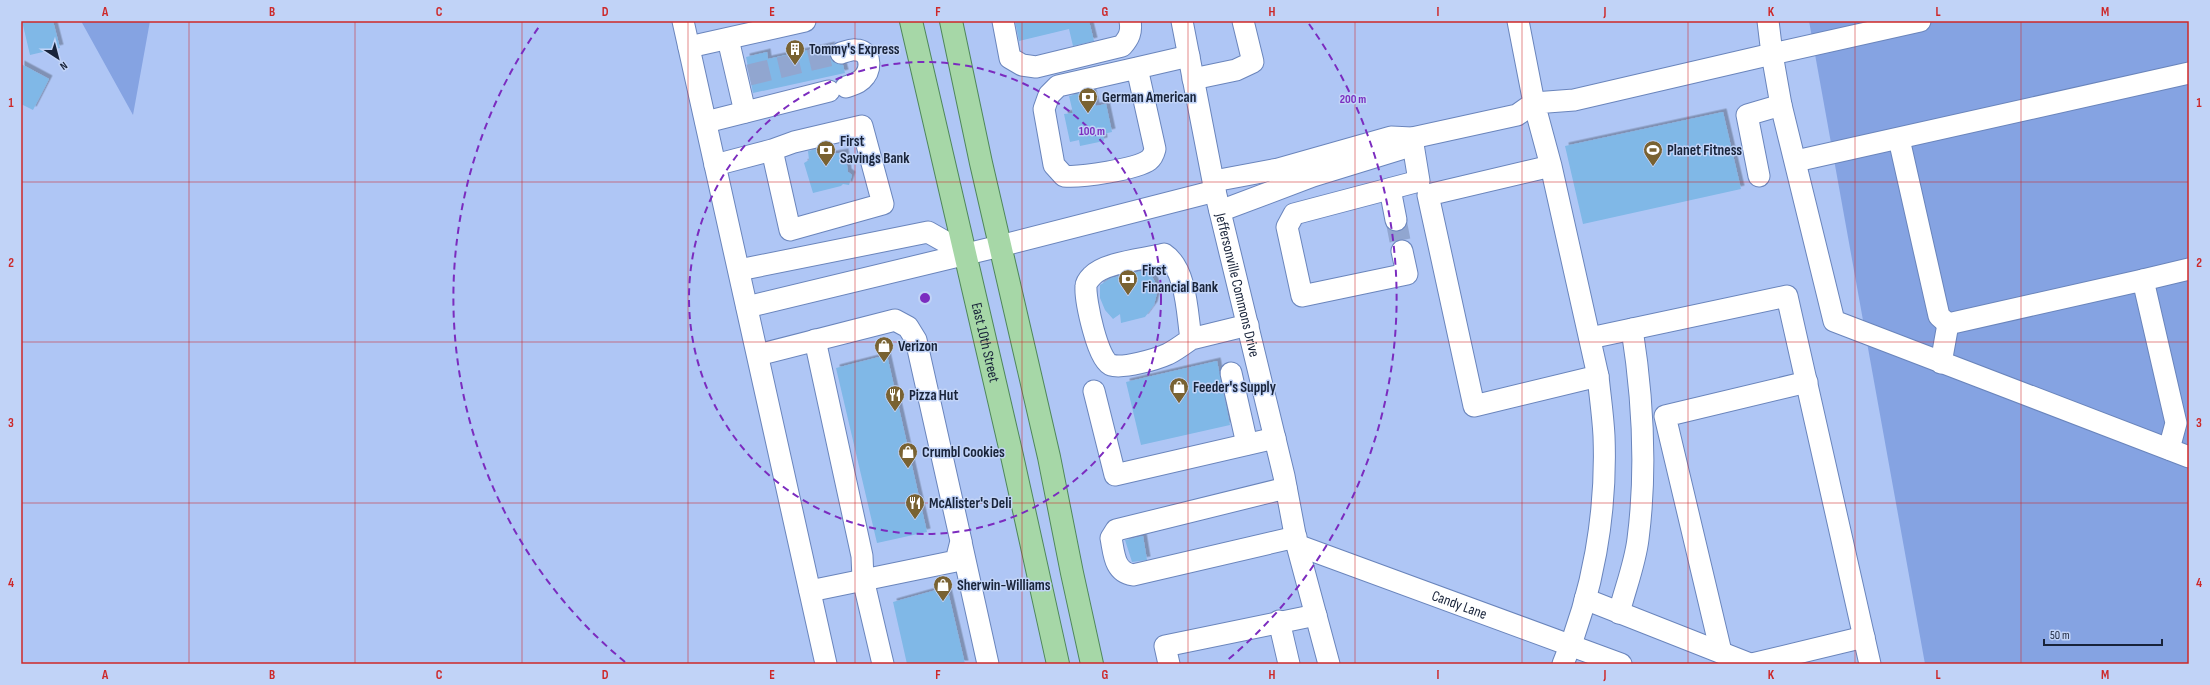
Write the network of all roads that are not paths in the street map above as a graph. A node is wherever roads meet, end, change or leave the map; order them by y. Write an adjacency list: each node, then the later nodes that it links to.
1 (683, 21): 13 (street)
2 (805, 21): 12 (street)
3 (912, 21): 37 (main road, East 10th Street)
4 (951, 21): 35 (main road)
5 (1002, 21): 6 (street)
6 (1130, 21)
7 (1182, 21): 16 (street, Jeffersonville Commons Drive)
8 (1243, 21): 19 (street)
9 (1518, 21): 20 (street)
10 (1768, 21): 15 (street)
11 (1920, 21): 15 (street)
12 (728, 39): 13 (street); 22 (street)
13 (689, 47): 23 (street)
14 (840, 54): 22 (street)
15 (1772, 54): 20 (street); 21 (street)
16 (1189, 56): 17 (street); 19 (street, Jeffersonville Commons Drive)
17 (1137, 68): 17 (street)
18 (2189, 73): 25 (street)
19 (1193, 79): 33 (street, Jeffersonville Commons Drive)
20 (1534, 103): 24 (street); 29 (street)
21 (1781, 105): 27 (street); 30 (street)
22 (745, 112): 23 (street)
23 (706, 122): 28 (street)
24 (1412, 138): 31 (street); 33 (street); 33 (street)
25 (1900, 139): 27 (street); 42 (street)
26 (772, 150): 26 (street); 28 (street)
27 (1796, 161): 49 (street)
28 (715, 165): 39 (street)
29 (1551, 166): 31 (street); 45 (street)
30 (1759, 176)
31 (1424, 188): 32 (street); 51 (street)
32 (1390, 189): 34 (street); 36 (street)
33 (1216, 194): 35 (street); 43 (street, Jeffersonville Commons Drive)
34 (1396, 220)
35 (1000, 246): 37 (street); 77 (main road)
36 (1402, 251)
37 (965, 253): 39 (street); 41 (street); 76 (main road, East 10th Street)
38 (2189, 269): 40 (street)
39 (739, 270): 41 (street)
40 (2143, 280): 42 (street); 58 (street)
41 (747, 307): 48 (street)
42 (1948, 324): 49 (street)
43 (1248, 325): 46 (street); 56 (street, Jeffersonville Commons Drive)
44 (1632, 329): 45 (street); 52 (street); 55 (street)
45 (1590, 338): 51 (street)
46 (1191, 339): 46 (street)
47 (815, 340): 48 (street); 61 (street); 63 (street)
48 (758, 355): 64 (street)
49 (1941, 363): 58 (street)
50 (1231, 373): 57 (street)
51 (1598, 376): 65 (street)
52 (1807, 382): 54 (street); 69 (street)
53 (1094, 391): 57 (street)
54 (1665, 416): 55 (street); 70 (street)
55 (1642, 421): 66 (street)
56 (1275, 438): 57 (street); 60 (street, Jeffersonville Commons Drive)
57 (1247, 444)
58 (2169, 449): 59 (street)
59 (2189, 457)
60 (1286, 488): 62 (street, Jeffersonville Commons Drive); 62 (street)
61 (961, 540): 63 (street); 75 (street)
62 (1297, 541): 67 (street, Jeffersonville Commons Drive); 71 (street, Candy Lane)
63 (865, 589): 64 (street); 73 (street); 74 (street)
64 (810, 591): 72 (street)
65 (1585, 599): 66 (street); 71 (street)
66 (1619, 613): 70 (street)
67 (1316, 615): 68 (street); 80 (street, Jeffersonville Commons Drive)
68 (1280, 622): 78 (street); 79 (street)
69 (1864, 637): 82 (street); 83 (street)
70 (1722, 652): 82 (street)
71 (1567, 655): 81 (street, Candy Lane)
72 (826, 664)
73 (883, 664)
74 (895, 664)
75 (988, 664)
76 (1058, 664)
77 (1092, 664)
78 (1169, 664)
79 (1289, 664)
80 (1329, 664)
81 (1621, 664)
82 (1751, 664)
83 (1870, 664)

